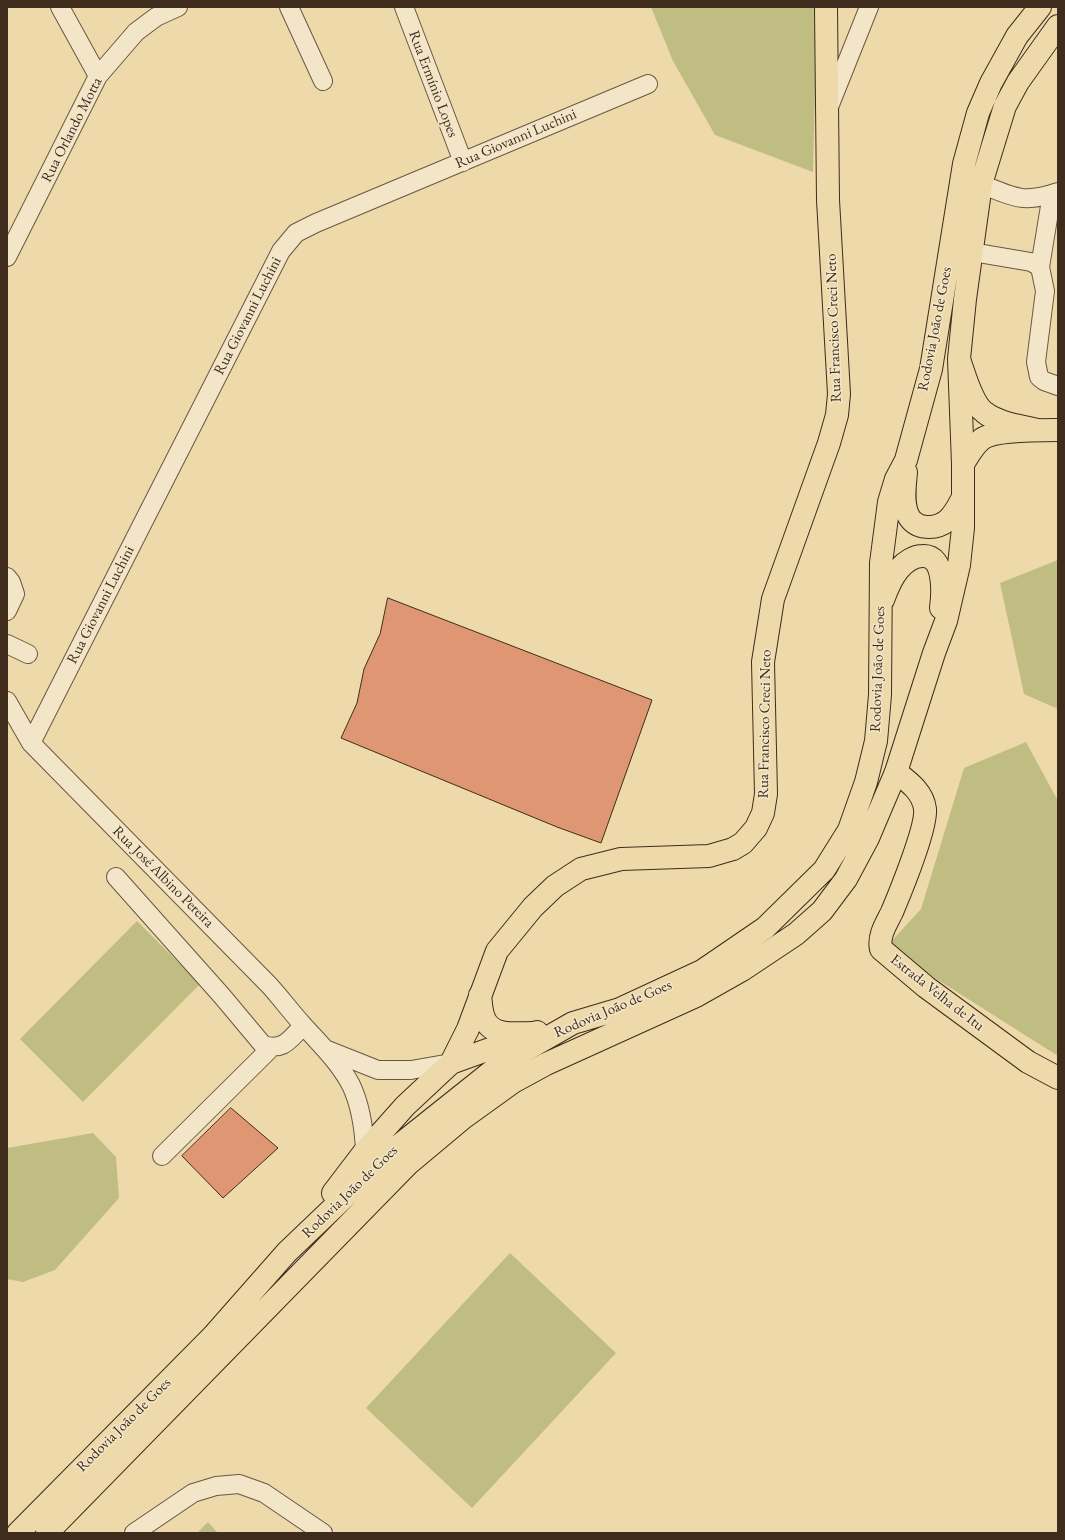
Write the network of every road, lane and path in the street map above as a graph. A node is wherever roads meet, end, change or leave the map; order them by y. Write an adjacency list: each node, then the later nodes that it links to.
1 (60, 7): 9 (street)
2 (178, 7): 9 (street, Rua Orlando Motta)
3 (289, 7): 10 (street)
4 (404, 7): 13 (street, Rua Ermínio Lopes)
5 (826, 7): 12 (main road)
6 (869, 7): 12 (street)
7 (1040, 7): 22 (main road, Rodovia João de Goes)
8 (1058, 26): 14 (main road, Rodovia João de Goes)
9 (98, 76): 17 (street, Rua Orlando Motta)
10 (323, 81)
11 (648, 84): 13 (street, Rua Giovanni Luchini)
12 (828, 109): 35 (main road, Rua Francisco Creci Neto)
13 (463, 162): 32 (street, Rua Giovanni Luchini)
14 (981, 184): 15 (street); 16 (main road, Rodovia João de Goes)
15 (1055, 193): 18 (street)
16 (972, 252): 18 (street); 19 (main road, Rodovia João de Goes)
17 (7, 257)
18 (1040, 267): 20 (street)
19 (959, 359): 21 (main road); 23 (main road, Rodovia João de Goes)
20 (1058, 386)
21 (1047, 430): 23 (main road)
22 (906, 460): 24 (main road); 26 (main road, Rodovia João de Goes)
23 (963, 464): 24 (main road, Rodovia João de Goes)
24 (962, 499): 29 (main road, Rodovia João de Goes)
25 (7, 577): 27 (street)
26 (881, 606): 29 (main road); 36 (main road, Rodovia João de Goes)
27 (7, 611)
28 (7, 644): 30 (street)
29 (934, 653): 33 (main road, Rodovia João de Goes)
30 (28, 654)
31 (9, 710): 32 (street, Rua José Albino Pereira)
32 (31, 743): 37 (street, Rua José Albino Pereira)
33 (896, 772): 42 (main road, Estrada Velha de Itu); 47 (main road, Rodovia João de Goes)
34 (116, 877): 39 (street)
35 (480, 995): 38 (main road); 41 (main road, Rua Francisco Creci Neto)
36 (573, 1023): 38 (main road); 45 (main road, Rodovia João de Goes)
37 (303, 1026): 39 (street); 40 (street, Rua José Albino Pereira)
38 (533, 1033): 41 (main road)
39 (272, 1047): 44 (street)
40 (325, 1048): 41 (street, Rua José Albino Pereira); 43 (street, Rua José Albino Pereira)
41 (451, 1063): 43 (main road)
42 (1058, 1078)
43 (365, 1151): 45 (main road)
44 (162, 1156)
45 (287, 1252): 46 (main road, Rodovia João de Goes)
46 (18, 1533)
47 (47, 1533)
48 (134, 1533): 49 (street)
49 (323, 1533)

